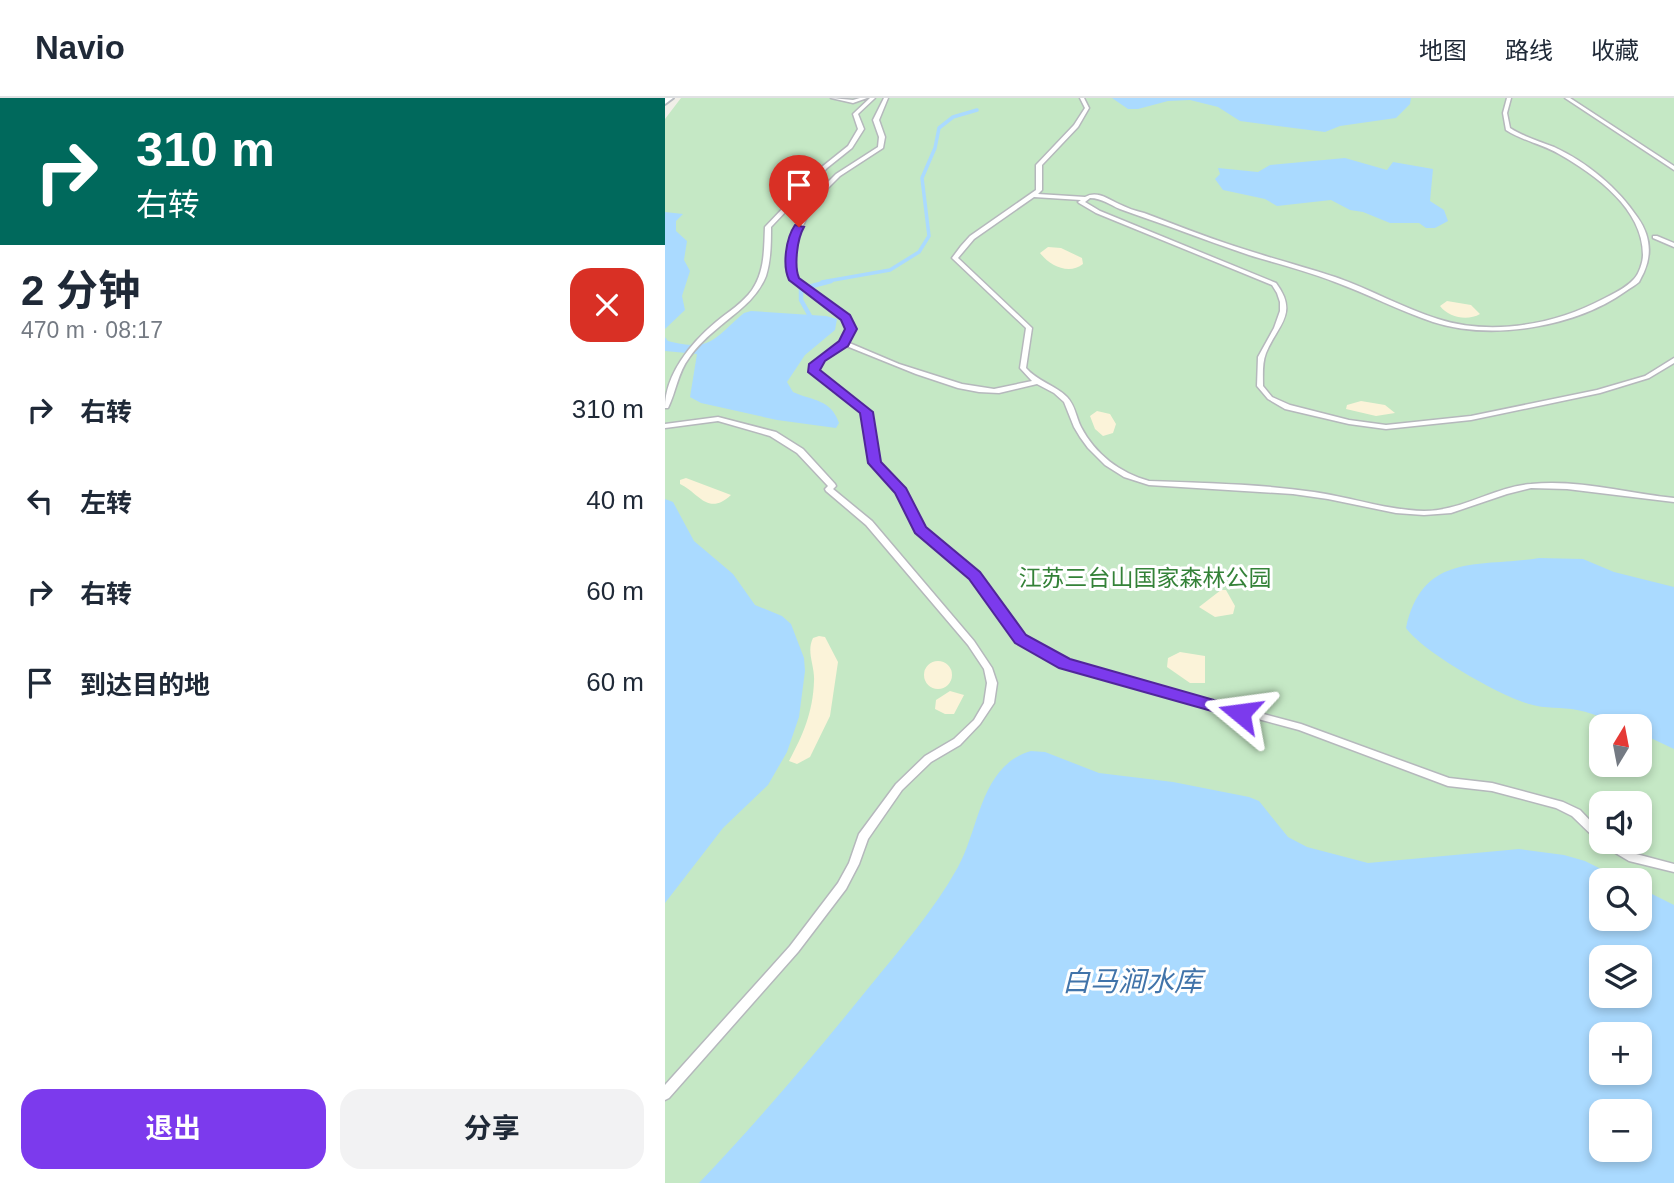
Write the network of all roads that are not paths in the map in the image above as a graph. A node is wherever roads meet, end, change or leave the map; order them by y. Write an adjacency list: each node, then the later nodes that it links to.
1 (833, 98): 2 (lane)
2 (866, 98)
3 (873, 98): 17 (lane)
4 (885, 98): 14 (lane)
5 (1082, 98): 9 (lane)
6 (1509, 98): 11 (lane)
7 (1567, 98): 8 (lane)
8 (1674, 168)
9 (1034, 195): 10 (lane); 16 (lane)
10 (1083, 198): 13 (lane); 15 (lane)
11 (1640, 207)
12 (1655, 245): 13 (lane)
13 (1674, 247)
14 (844, 343): 16 (lane); 20 (lane)
15 (1674, 360)
16 (1036, 382): 19 (lane)
17 (665, 406)
18 (665, 426): 23 (lane)
19 (1674, 500)
20 (1589, 826)
21 (1626, 854): 22 (lane)
22 (1674, 868)
23 (665, 1094)

